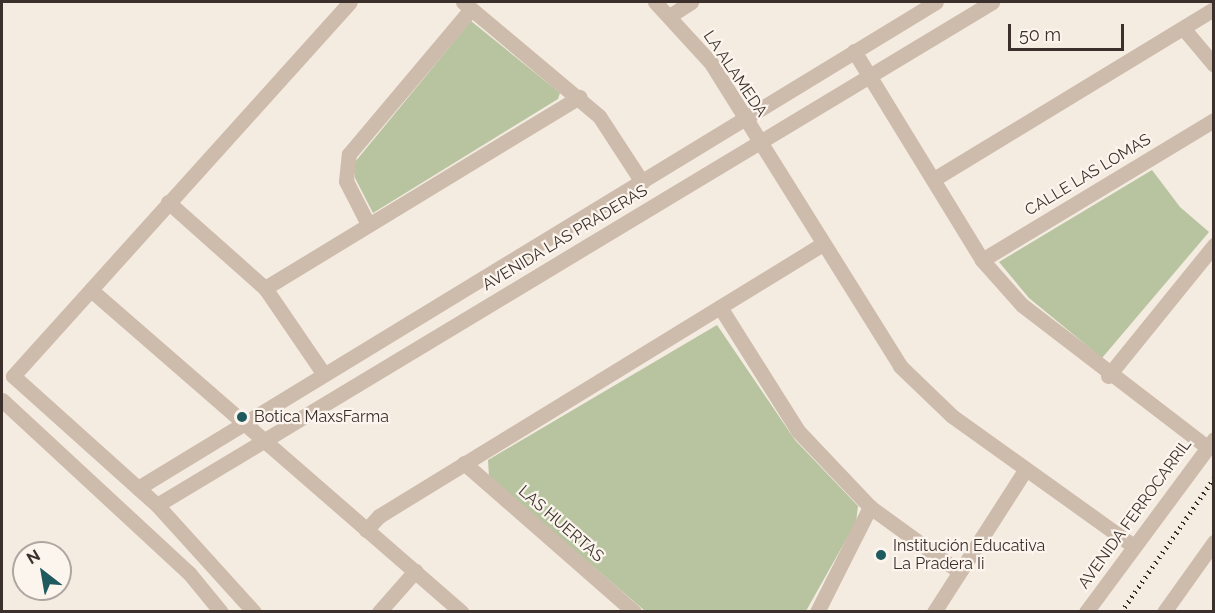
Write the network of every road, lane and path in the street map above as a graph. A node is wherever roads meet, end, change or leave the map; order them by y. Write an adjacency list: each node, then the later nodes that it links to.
1 (350, 2): 19 (street)
2 (656, 2): 8 (street, LA ALAMEDA)
3 (691, 2): 8 (street)
4 (936, 2): 10 (street, AVENIDA LAS PRADERAS)
5 (992, 2): 12 (street, AVENIDA LAS PRADERAS)
6 (467, 5): 13 (street); 20 (street)
7 (1214, 9): 9 (street)
8 (671, 15): 14 (street, LA ALAMEDA)
9 (1183, 28): 11 (street); 17 (street)
10 (854, 51): 12 (street); 14 (street, AVENIDA LAS PRADERAS)
11 (1214, 65)
12 (869, 75): 16 (street, AVENIDA LAS PRADERAS); 17 (street)
13 (579, 97): 18 (street); 20 (street)
14 (744, 118): 16 (street, LA ALAMEDA); 18 (street, AVENIDA LAS PRADERAS)
15 (1214, 120): 23 (street, CALLE LAS LOMAS)
16 (758, 142): 21 (street, LA ALAMEDA); 31 (street, AVENIDA LAS PRADERAS)
17 (934, 179): 23 (street)
18 (642, 182): 27 (street, AVENIDA LAS PRADERAS)
19 (168, 202): 24 (street); 25 (street)
20 (368, 224): 24 (street)
21 (821, 245): 26 (street); 34 (street, LA ALAMEDA)
22 (1214, 245): 28 (street)
23 (982, 260): 28 (street)
24 (265, 288): 27 (street)
25 (91, 290): 30 (street); 35 (street)
26 (720, 307): 33 (street); 37 (street)
27 (323, 374): 30 (street, AVENIDA LAS PRADERAS)
28 (1108, 376): 32 (street)
29 (2, 400): 43 (street)
30 (242, 423): 31 (street); 35 (street, AVENIDA LAS PRADERAS)
31 (263, 442): 36 (street, AVENIDA LAS PRADERAS); 38 (street)
32 (1210, 443): 40 (street, AVENIDA FERROCARRIL)
33 (464, 464): 38 (street); 47 (street, LAS HUERTAS)
34 (1025, 470): 40 (street, LA ALAMEDA); 41 (street)
35 (138, 488): 36 (street)
36 (157, 505): 44 (street)
37 (870, 507): 41 (street); 48 (street)
38 (366, 530): 42 (street)
39 (1214, 542): 51 (street)
40 (1131, 544): 50 (street, AVENIDA FERROCARRIL)
41 (957, 570): 49 (street)
42 (415, 571): 45 (street); 46 (street)
43 (221, 612)
44 (255, 612)
45 (379, 612)
46 (462, 612)
47 (634, 612)
48 (817, 612)
49 (934, 612)
50 (1086, 612)
51 (1164, 612)

